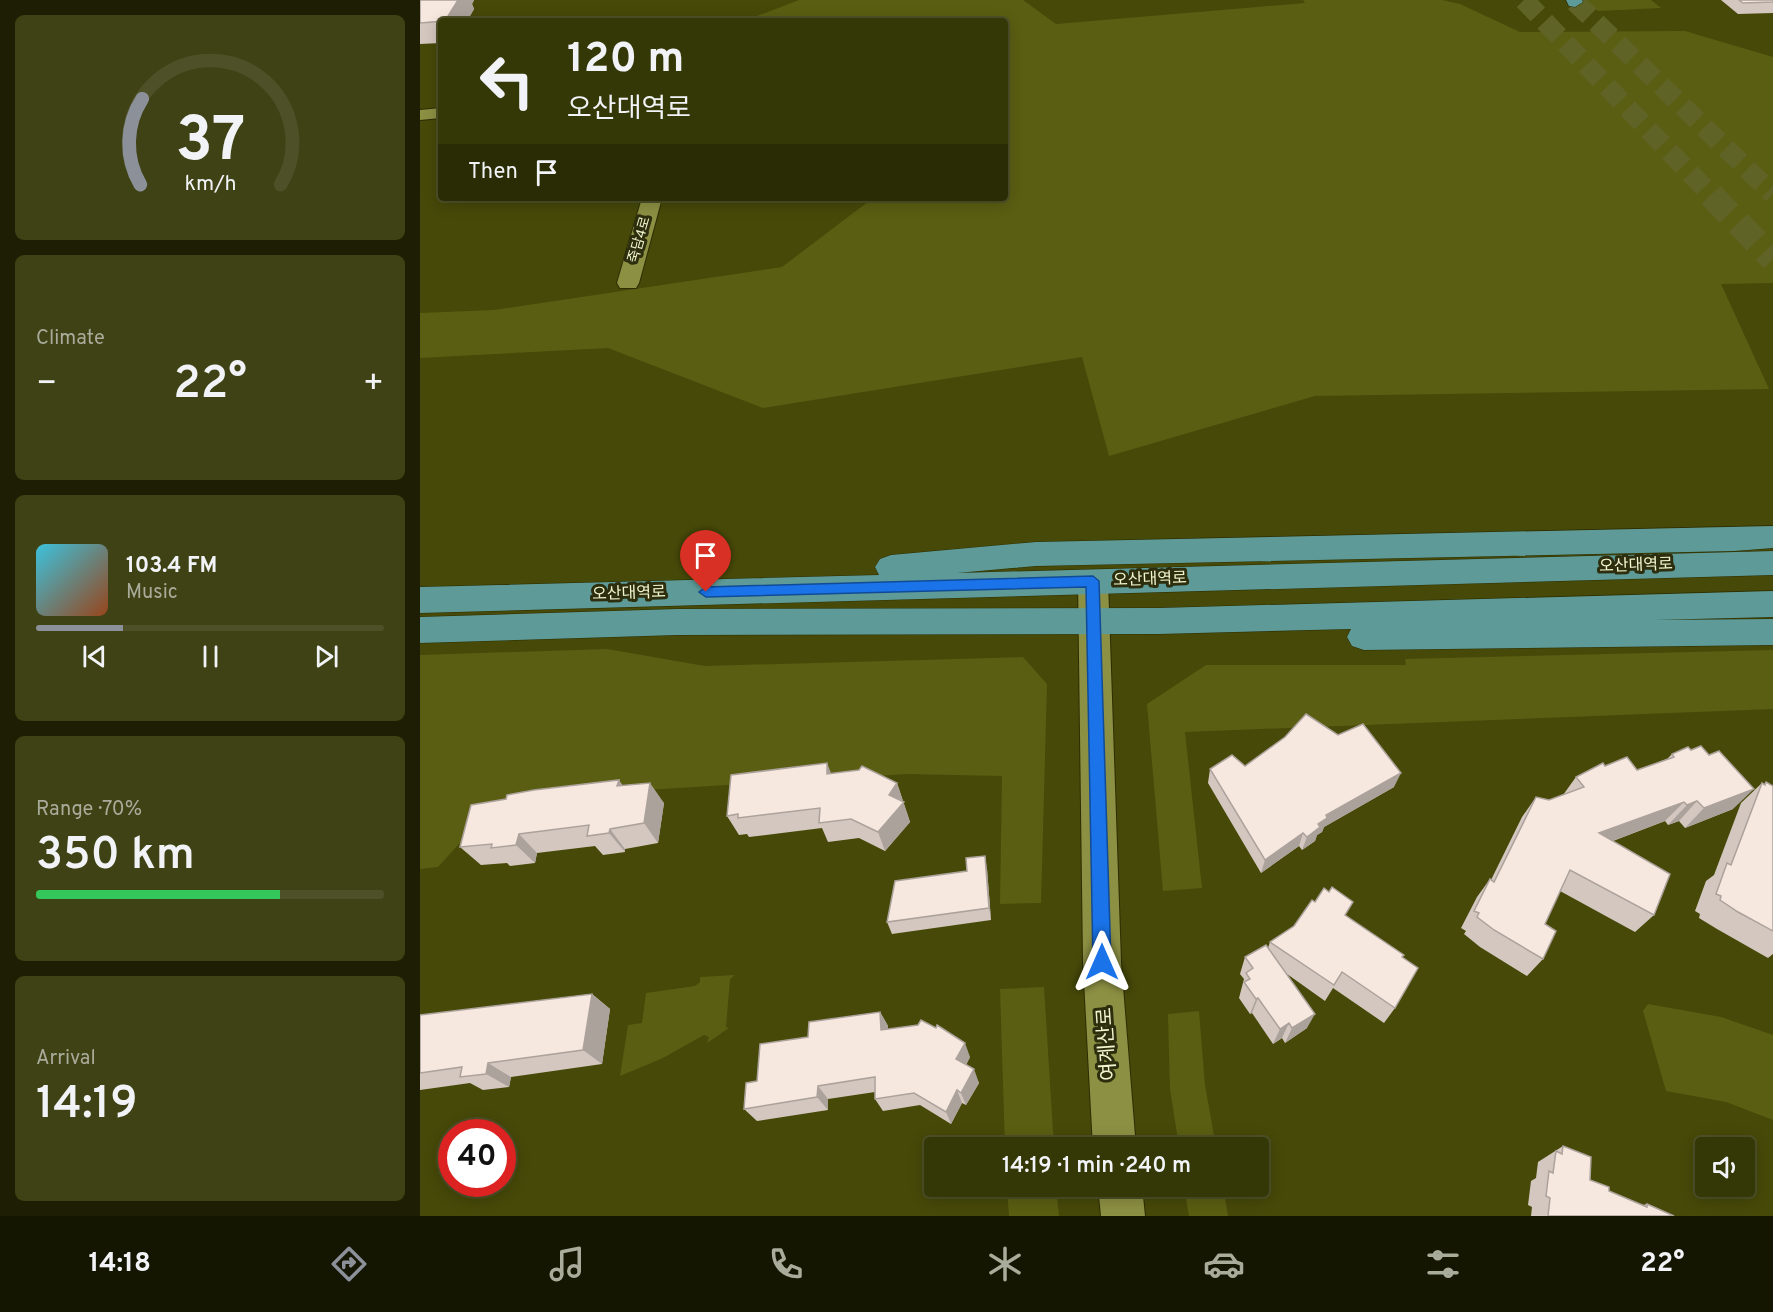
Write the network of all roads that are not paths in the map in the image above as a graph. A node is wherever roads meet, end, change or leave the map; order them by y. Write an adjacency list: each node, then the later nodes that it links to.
1 (438, 113): 2 (street)
2 (420, 115)
3 (651, 201): 4 (street, 죽담4로)
4 (628, 283)
5 (1773, 537): 8 (main road)
6 (1773, 563): 7 (main road, 오산대역로)
7 (1093, 581): 8 (main road, 오산대역로); 12 (street, 여계산로)
8 (612, 595): 9 (main road, 오산대역로)
9 (420, 600)
10 (1773, 604): 11 (main road, 오산대역로)
11 (1159, 621): 12 (main road, 오산대역로); 14 (main road)
12 (1094, 622): 13 (main road, 오산대역로); 15 (street, 여계산로)
13 (420, 630)
14 (1773, 632)
15 (1114, 1137)
16 (1121, 1197): 17 (street)
17 (1123, 1216)

